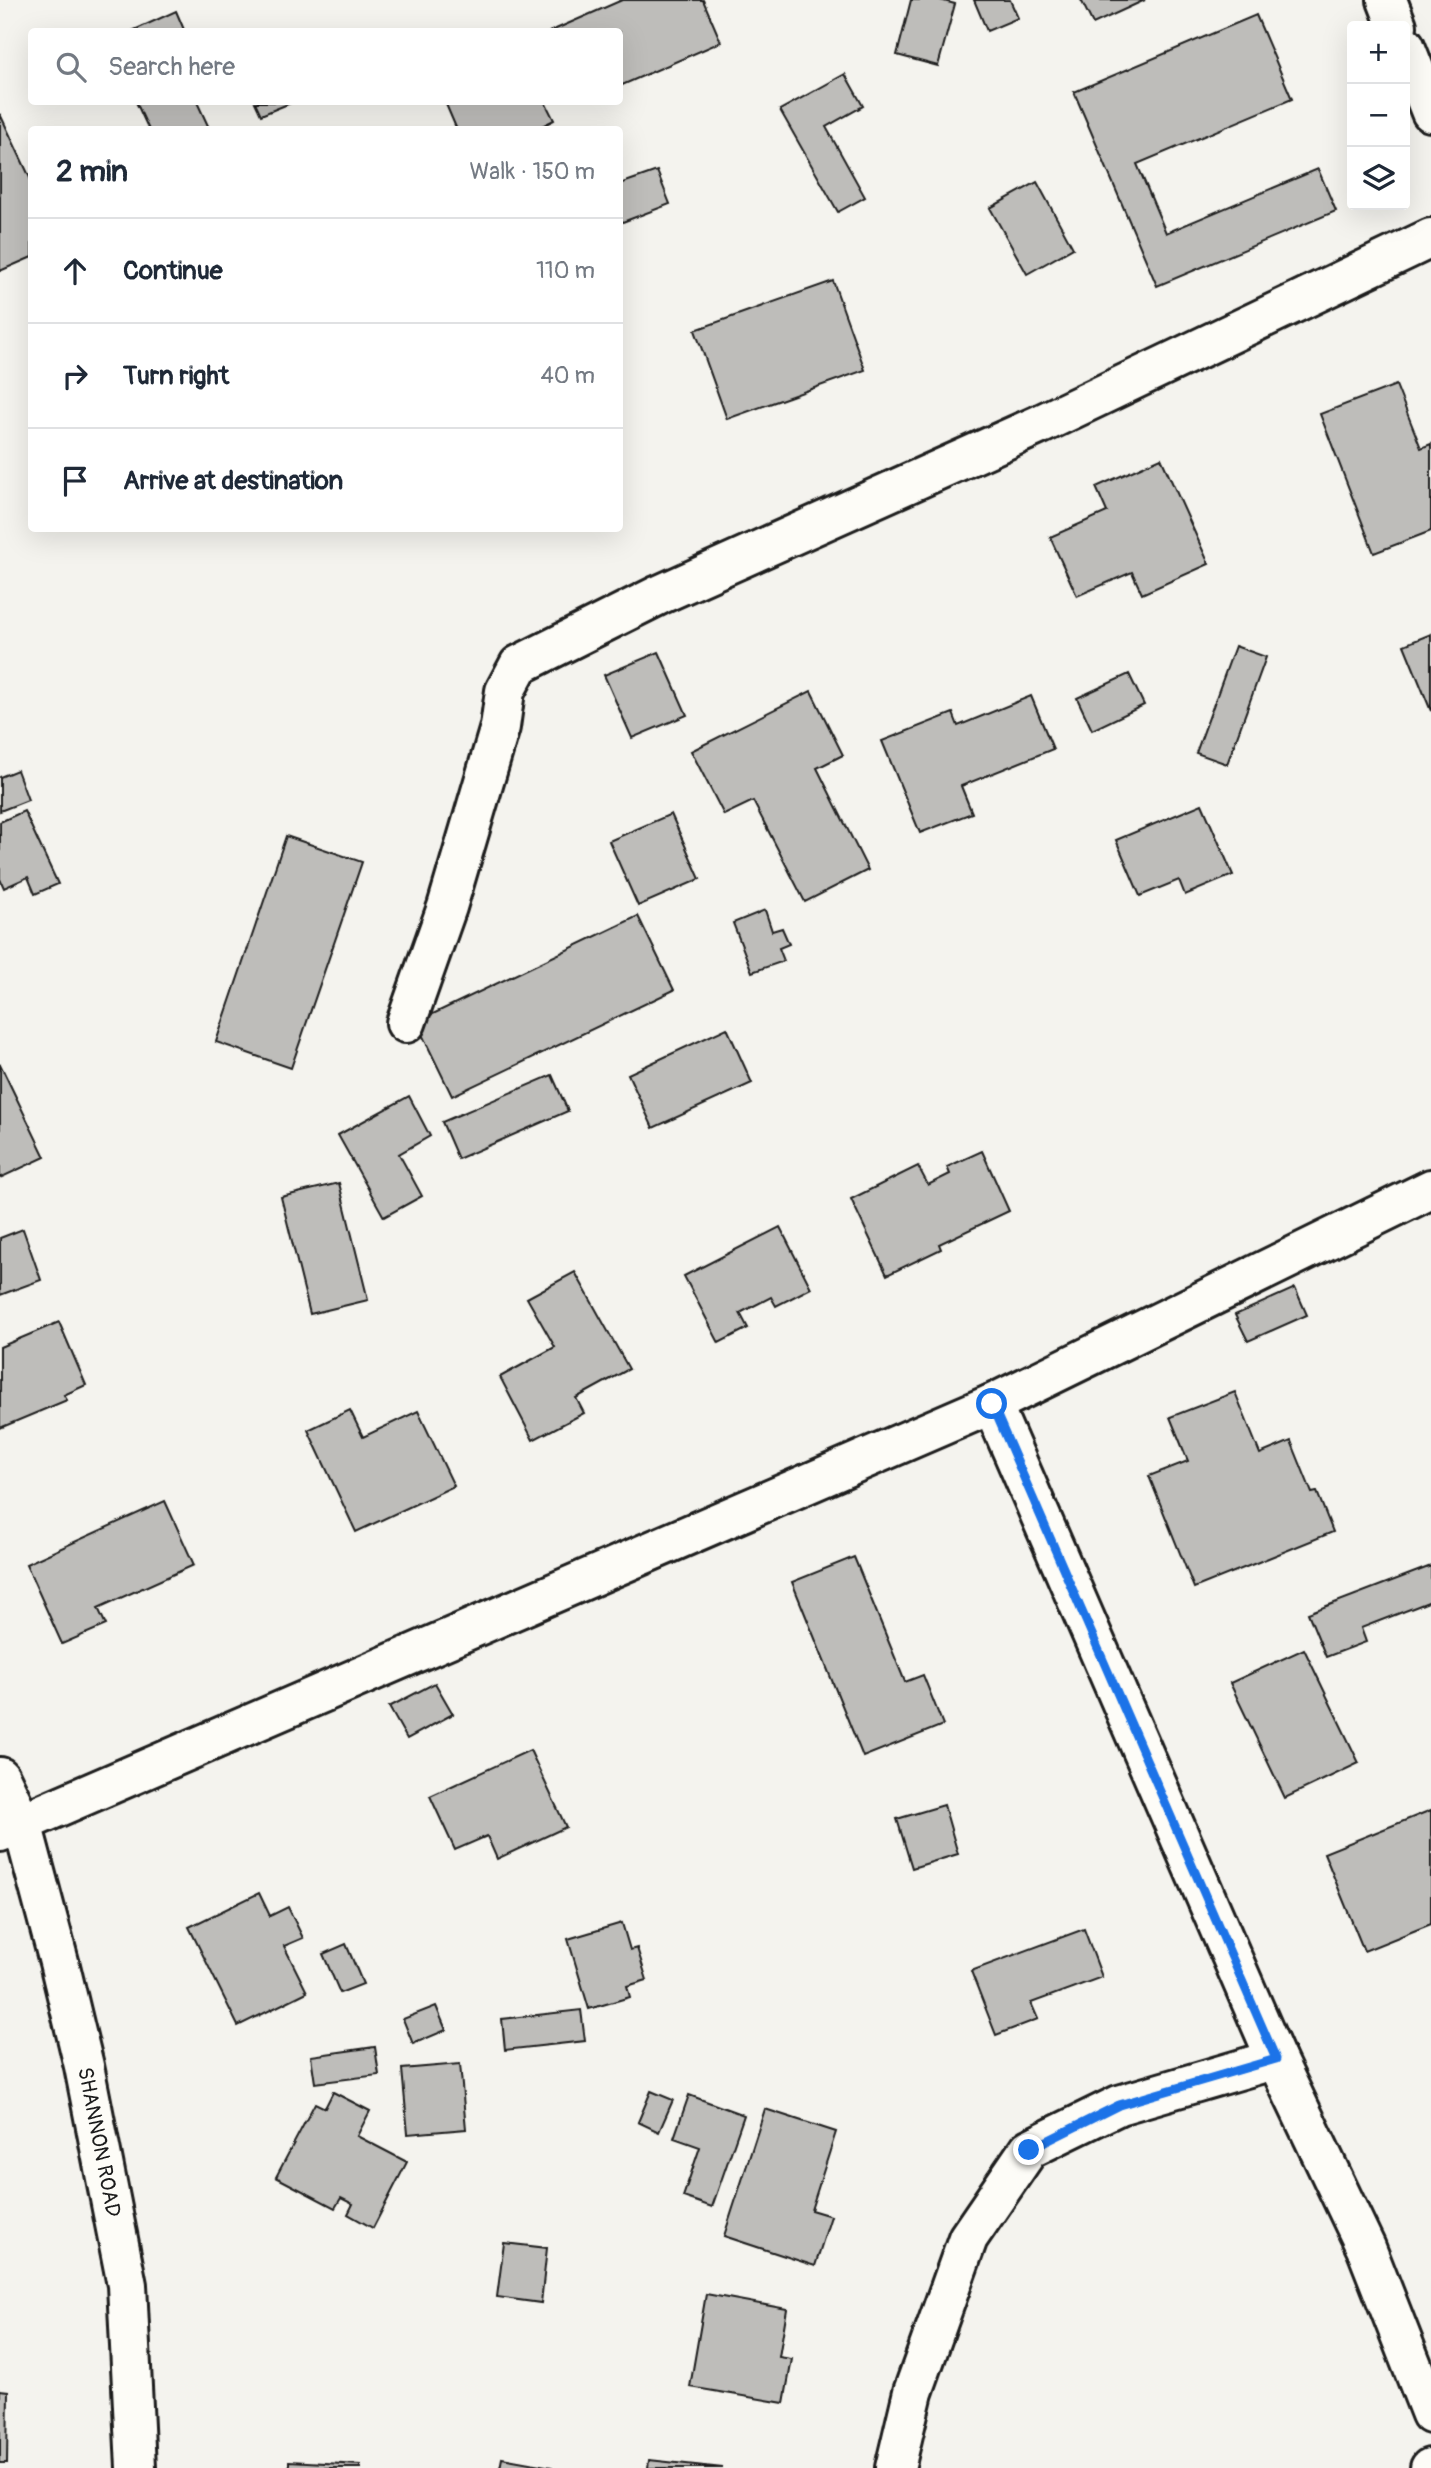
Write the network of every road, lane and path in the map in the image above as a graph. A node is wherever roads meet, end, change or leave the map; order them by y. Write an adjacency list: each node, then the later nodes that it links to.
1 (1387, 0): 2 (street)
2 (1395, 21)
3 (1410, 59): 4 (street)
4 (1431, 112)
5 (1431, 238): 6 (street)
6 (405, 1023)
7 (1431, 1189): 8 (street)
8 (992, 1404): 10 (street); 11 (street)
9 (0, 1777): 10 (street, SHANNON ROAD)
10 (11, 1828): 13 (street, SHANNON ROAD)
11 (1276, 2059): 12 (street); 14 (street)
12 (1431, 2414)
13 (136, 2468)
14 (895, 2468)

